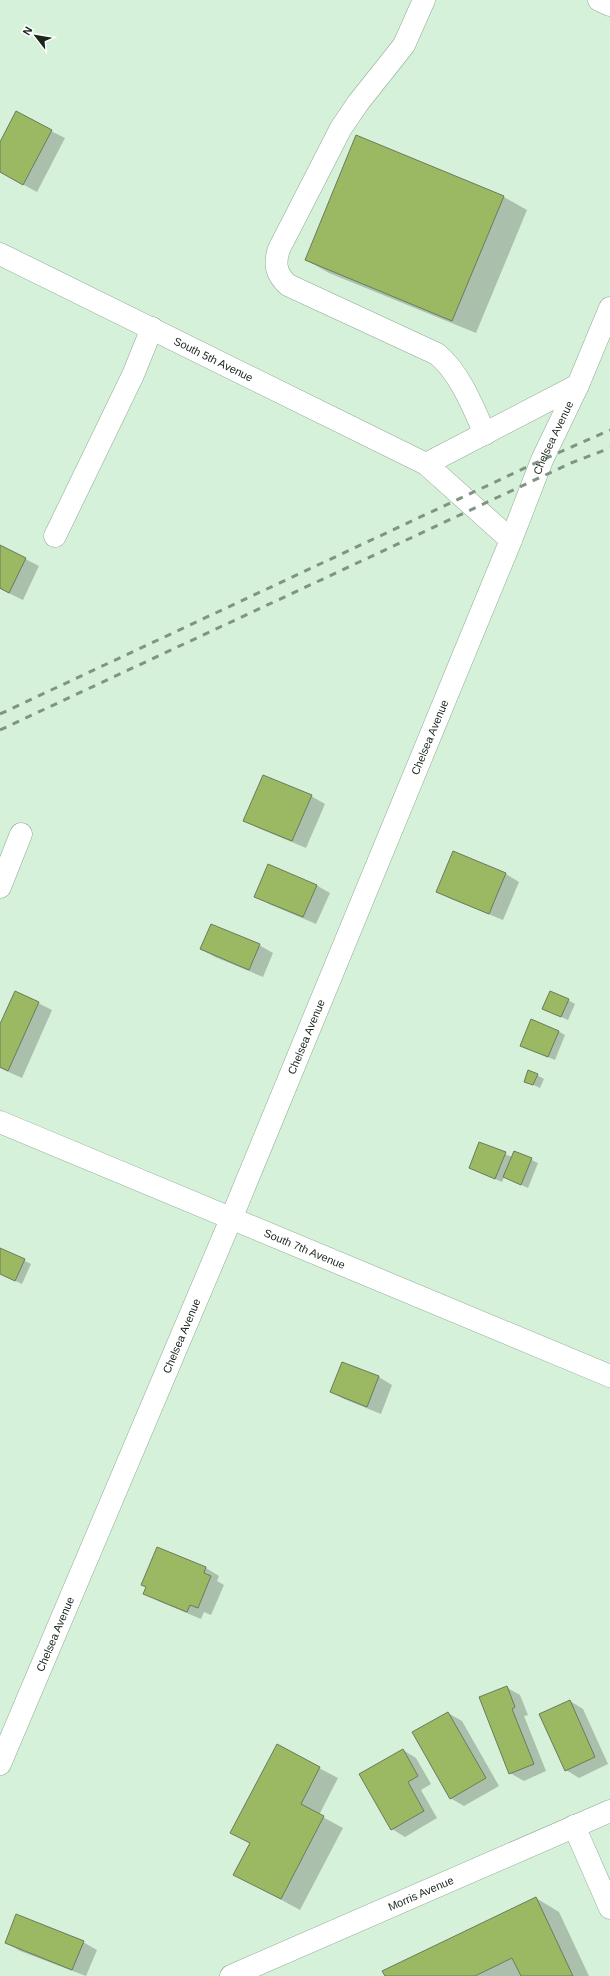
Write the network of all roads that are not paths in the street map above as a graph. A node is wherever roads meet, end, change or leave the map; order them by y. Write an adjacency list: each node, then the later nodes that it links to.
1 (424, 0): 8 (street)
2 (599, 0): 3 (street)
3 (610, 5)
4 (0, 254): 6 (street, South 5th Avenue)
5 (610, 308): 7 (street, Chelsea Avenue)
6 (152, 328): 9 (street, South 5th Avenue); 10 (street)
7 (578, 385): 8 (street); 11 (street, Chelsea Avenue)
8 (485, 434): 9 (street)
9 (426, 464): 11 (street, South 5th Avenue)
10 (55, 536)
11 (511, 540): 15 (street, Chelsea Avenue)
12 (21, 834): 13 (street)
13 (0, 887)
14 (0, 1122): 15 (street, South 7th Avenue)
15 (231, 1219): 16 (street, South 7th Avenue); 17 (street, Chelsea Avenue)
16 (610, 1376)
17 (0, 1764)
18 (610, 1811): 19 (street, Morris Avenue)
19 (574, 1826): 20 (street); 21 (street, Morris Avenue)
20 (610, 1908)
21 (231, 1976)

